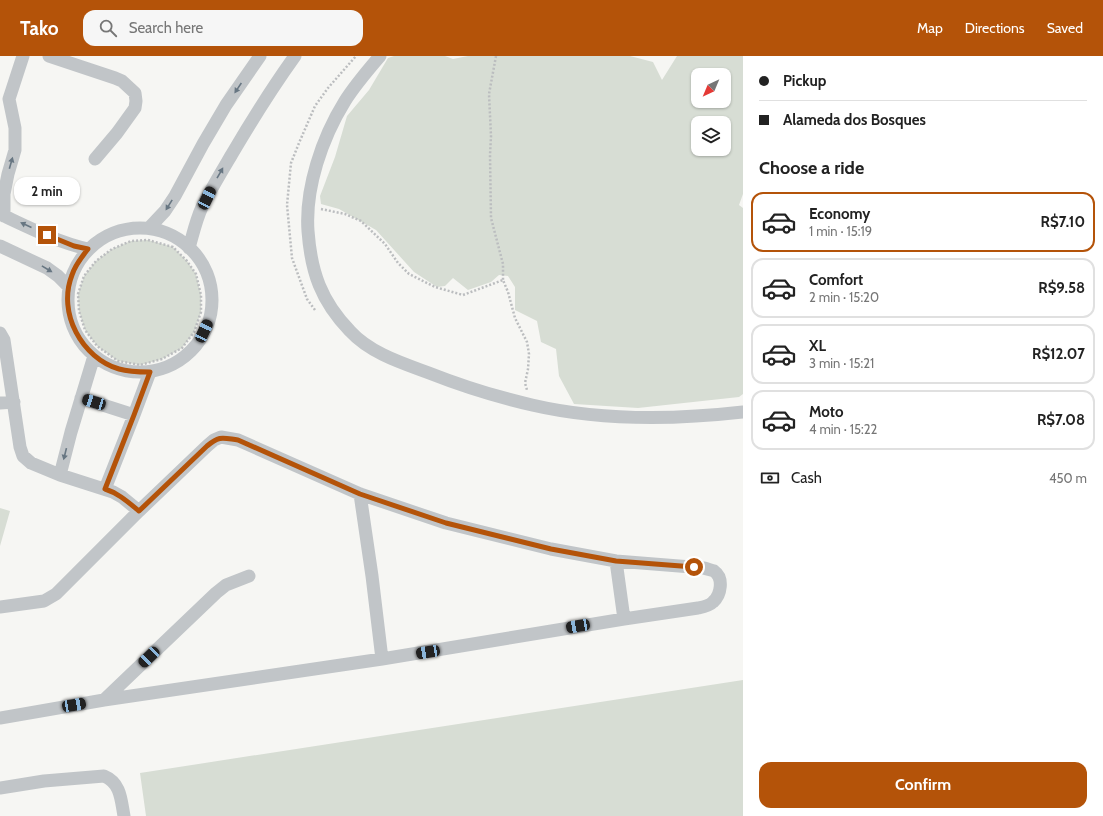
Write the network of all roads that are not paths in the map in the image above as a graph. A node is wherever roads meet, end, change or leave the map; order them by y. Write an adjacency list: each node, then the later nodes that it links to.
1 (23, 56): 6 (street)
2 (49, 56): 7 (street)
3 (260, 56): 9 (street, one-way to 9)
4 (295, 56): 11 (street, one-way to 4)
5 (380, 56): 20 (street)
6 (4, 102): 8 (street, one-way to 6)
7 (95, 159)
8 (2, 215): 12 (street, one-way to 8)
9 (148, 228): 11 (street); 12 (street)
10 (0, 246): 13 (street, one-way to 13)
11 (189, 248): 16 (street)
12 (88, 249): 13 (street)
13 (69, 287): 15 (street)
14 (0, 333): 18 (street)
15 (95, 351): 16 (street); 17 (street)
16 (150, 372): 21 (street)
17 (81, 398): 21 (street); 22 (street, one-way to 22)
18 (14, 402): 19 (street); 22 (street)
19 (0, 403)
20 (743, 412)
21 (134, 415): 23 (street)
22 (60, 475): 23 (street)
23 (105, 489): 25 (street)
24 (360, 494): 25 (street); 26 (street); 30 (street)
25 (139, 511): 28 (street)
26 (616, 561): 29 (street); 29 (street)
27 (249, 576): 31 (street)
28 (0, 607)
29 (624, 619): 30 (street)
30 (382, 659): 31 (street)
31 (104, 700): 32 (street)
32 (0, 718)
33 (0, 788): 34 (street)
34 (124, 816)

